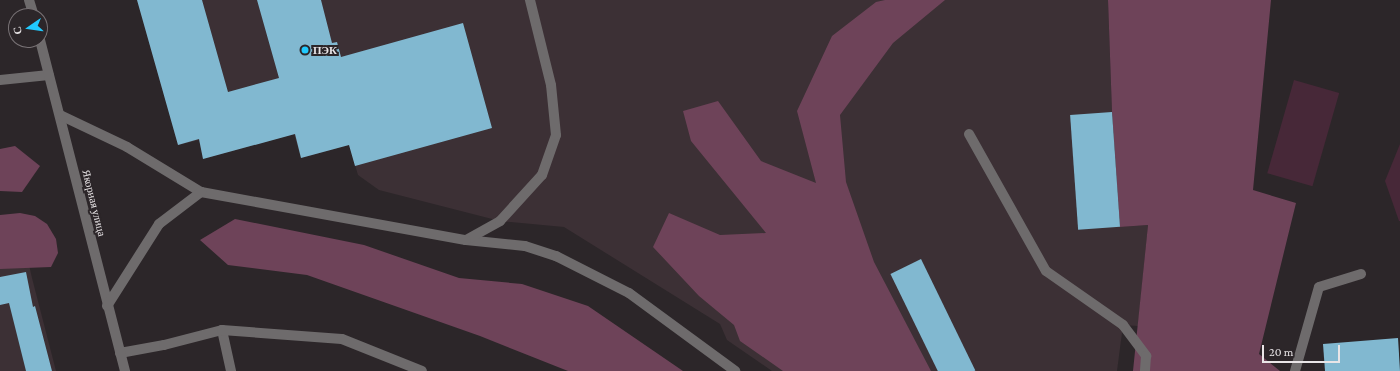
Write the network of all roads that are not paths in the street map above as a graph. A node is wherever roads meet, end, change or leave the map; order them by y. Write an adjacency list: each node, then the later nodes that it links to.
1 (530, 0): 8 (street)
2 (42, 48): 3 (street, Якорная улица)
3 (49, 75): 4 (street); 5 (street, Якорная улица)
4 (0, 80)
5 (60, 115): 7 (street); 10 (street, Якорная улица)
6 (969, 134): 17 (street)
7 (201, 192): 8 (street); 10 (street)
8 (466, 240): 16 (street)
9 (1361, 274): 18 (street)
10 (107, 306): 12 (street, Якорная улица)
11 (222, 330): 12 (street); 14 (street); 15 (street)
12 (120, 353): 13 (street, Якорная улица)
13 (125, 371)
14 (231, 371)
15 (422, 371)
16 (735, 371)
17 (1145, 371)
18 (1295, 371)

